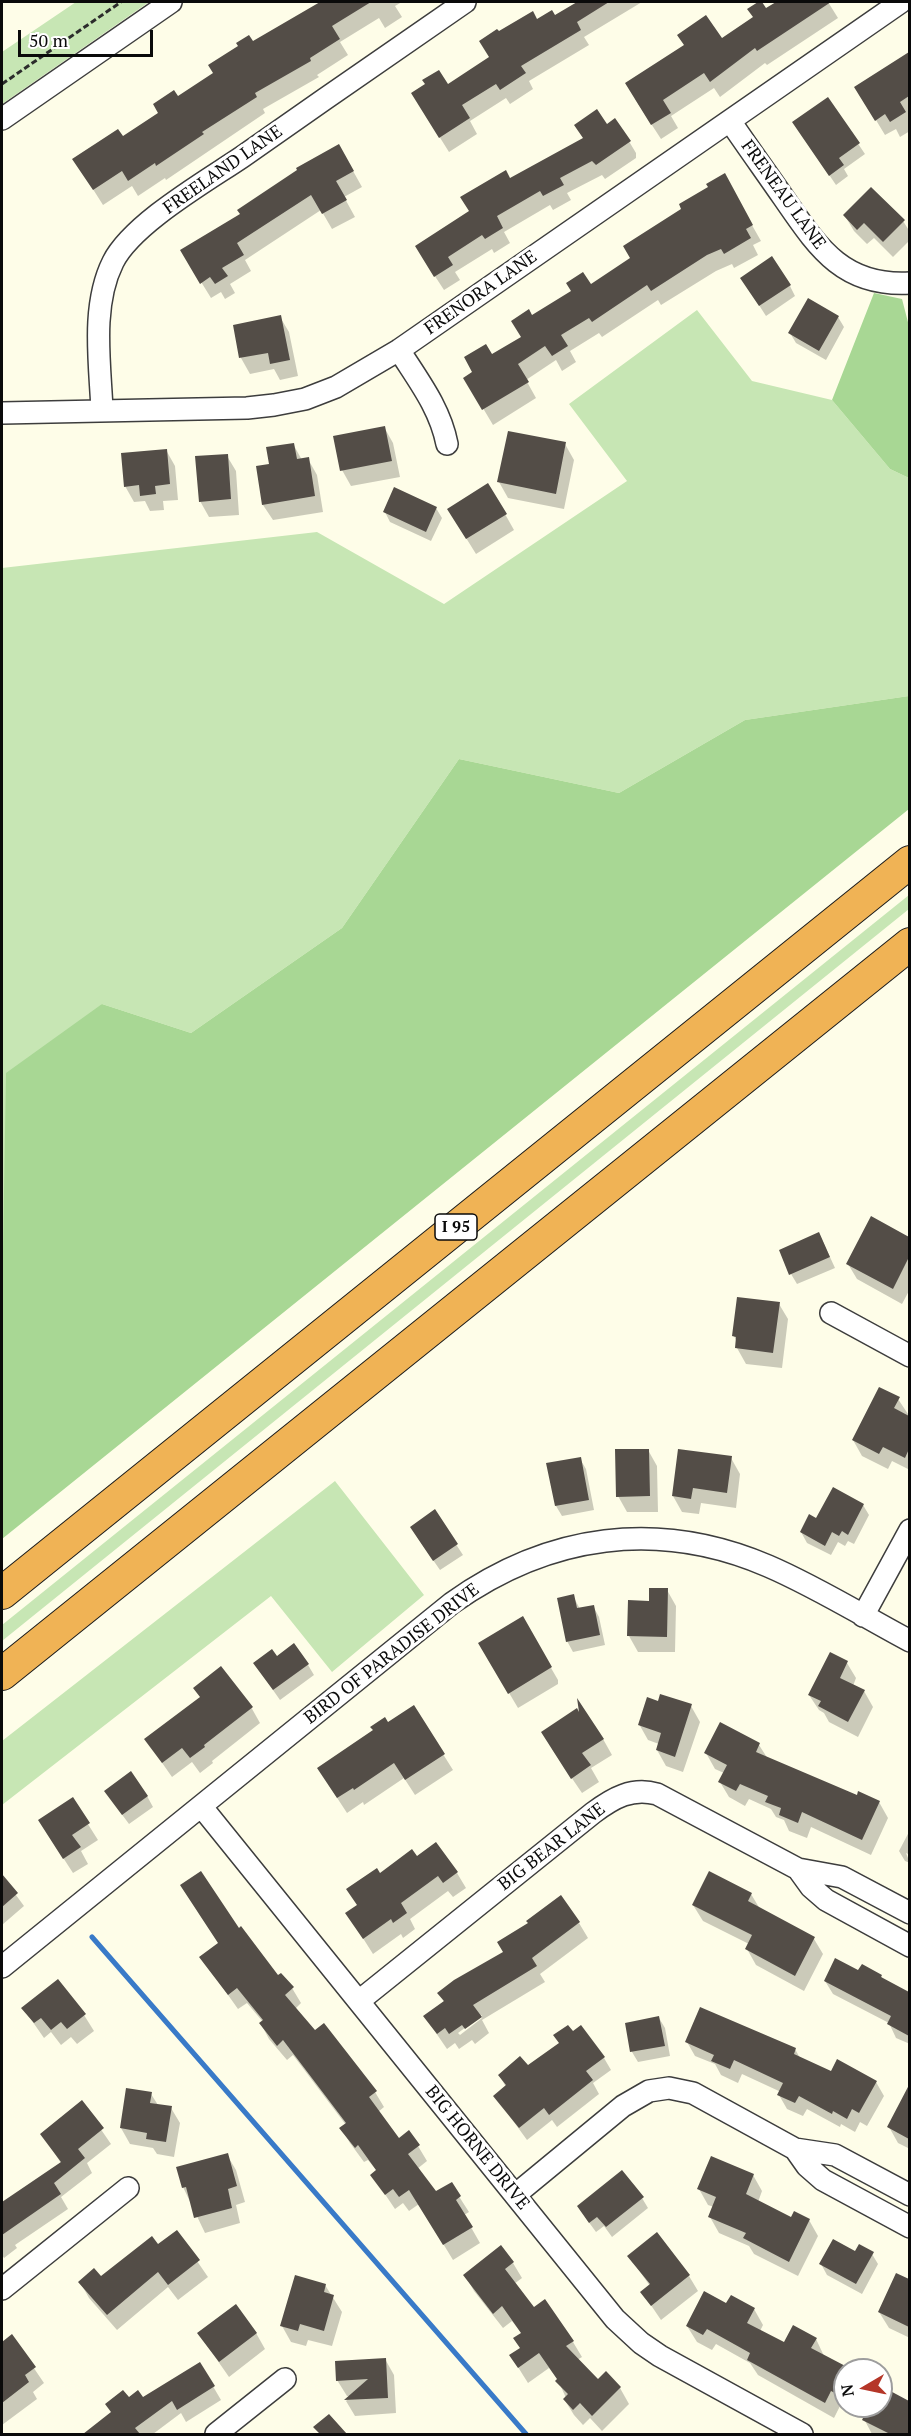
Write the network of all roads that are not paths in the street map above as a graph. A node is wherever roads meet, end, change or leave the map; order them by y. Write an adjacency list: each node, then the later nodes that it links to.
1 (171, 2): 4 (street)
2 (465, 2): 8 (street, FREELAND LANE)
3 (901, 2): 5 (street, FRENORA LANE)
4 (2, 119)
5 (730, 121): 6 (street, FRENEAU LANE); 7 (street, FRENORA LANE)
6 (909, 283)
7 (399, 350): 8 (street, FRENORA LANE); 10 (street)
8 (102, 410): 9 (street, FRENORA LANE)
9 (2, 413)
10 (447, 444)
11 (909, 862): 16 (highway, I 95)
12 (909, 944): 19 (highway)
13 (831, 1313): 14 (street)
14 (909, 1356)
15 (909, 1530): 17 (street)
16 (2, 1593)
17 (863, 1616): 18 (street, BIRD OF PARADISE DRIVE); 20 (street, BIRD OF PARADISE DRIVE)
18 (909, 1641)
19 (2, 1674)
20 (201, 1806): 24 (street, BIRD OF PARADISE DRIVE); 25 (street, BIG HORNE DRIVE)
21 (798, 1869): 22 (street, BIG BEAR LANE); 23 (street, BIG BEAR LANE); 25 (street, BIG BEAR LANE)
22 (909, 1913)
23 (909, 1946)
24 (2, 1967)
25 (359, 2001): 28 (street, BIG HORNE DRIVE)
26 (795, 2149): 28 (street); 29 (street); 30 (street)
27 (128, 2188): 31 (street)
28 (515, 2195): 34 (street, BIG HORNE DRIVE)
29 (909, 2195)
30 (909, 2227)
31 (2, 2289)
32 (285, 2379): 33 (street)
33 (216, 2434)
34 (802, 2434)

